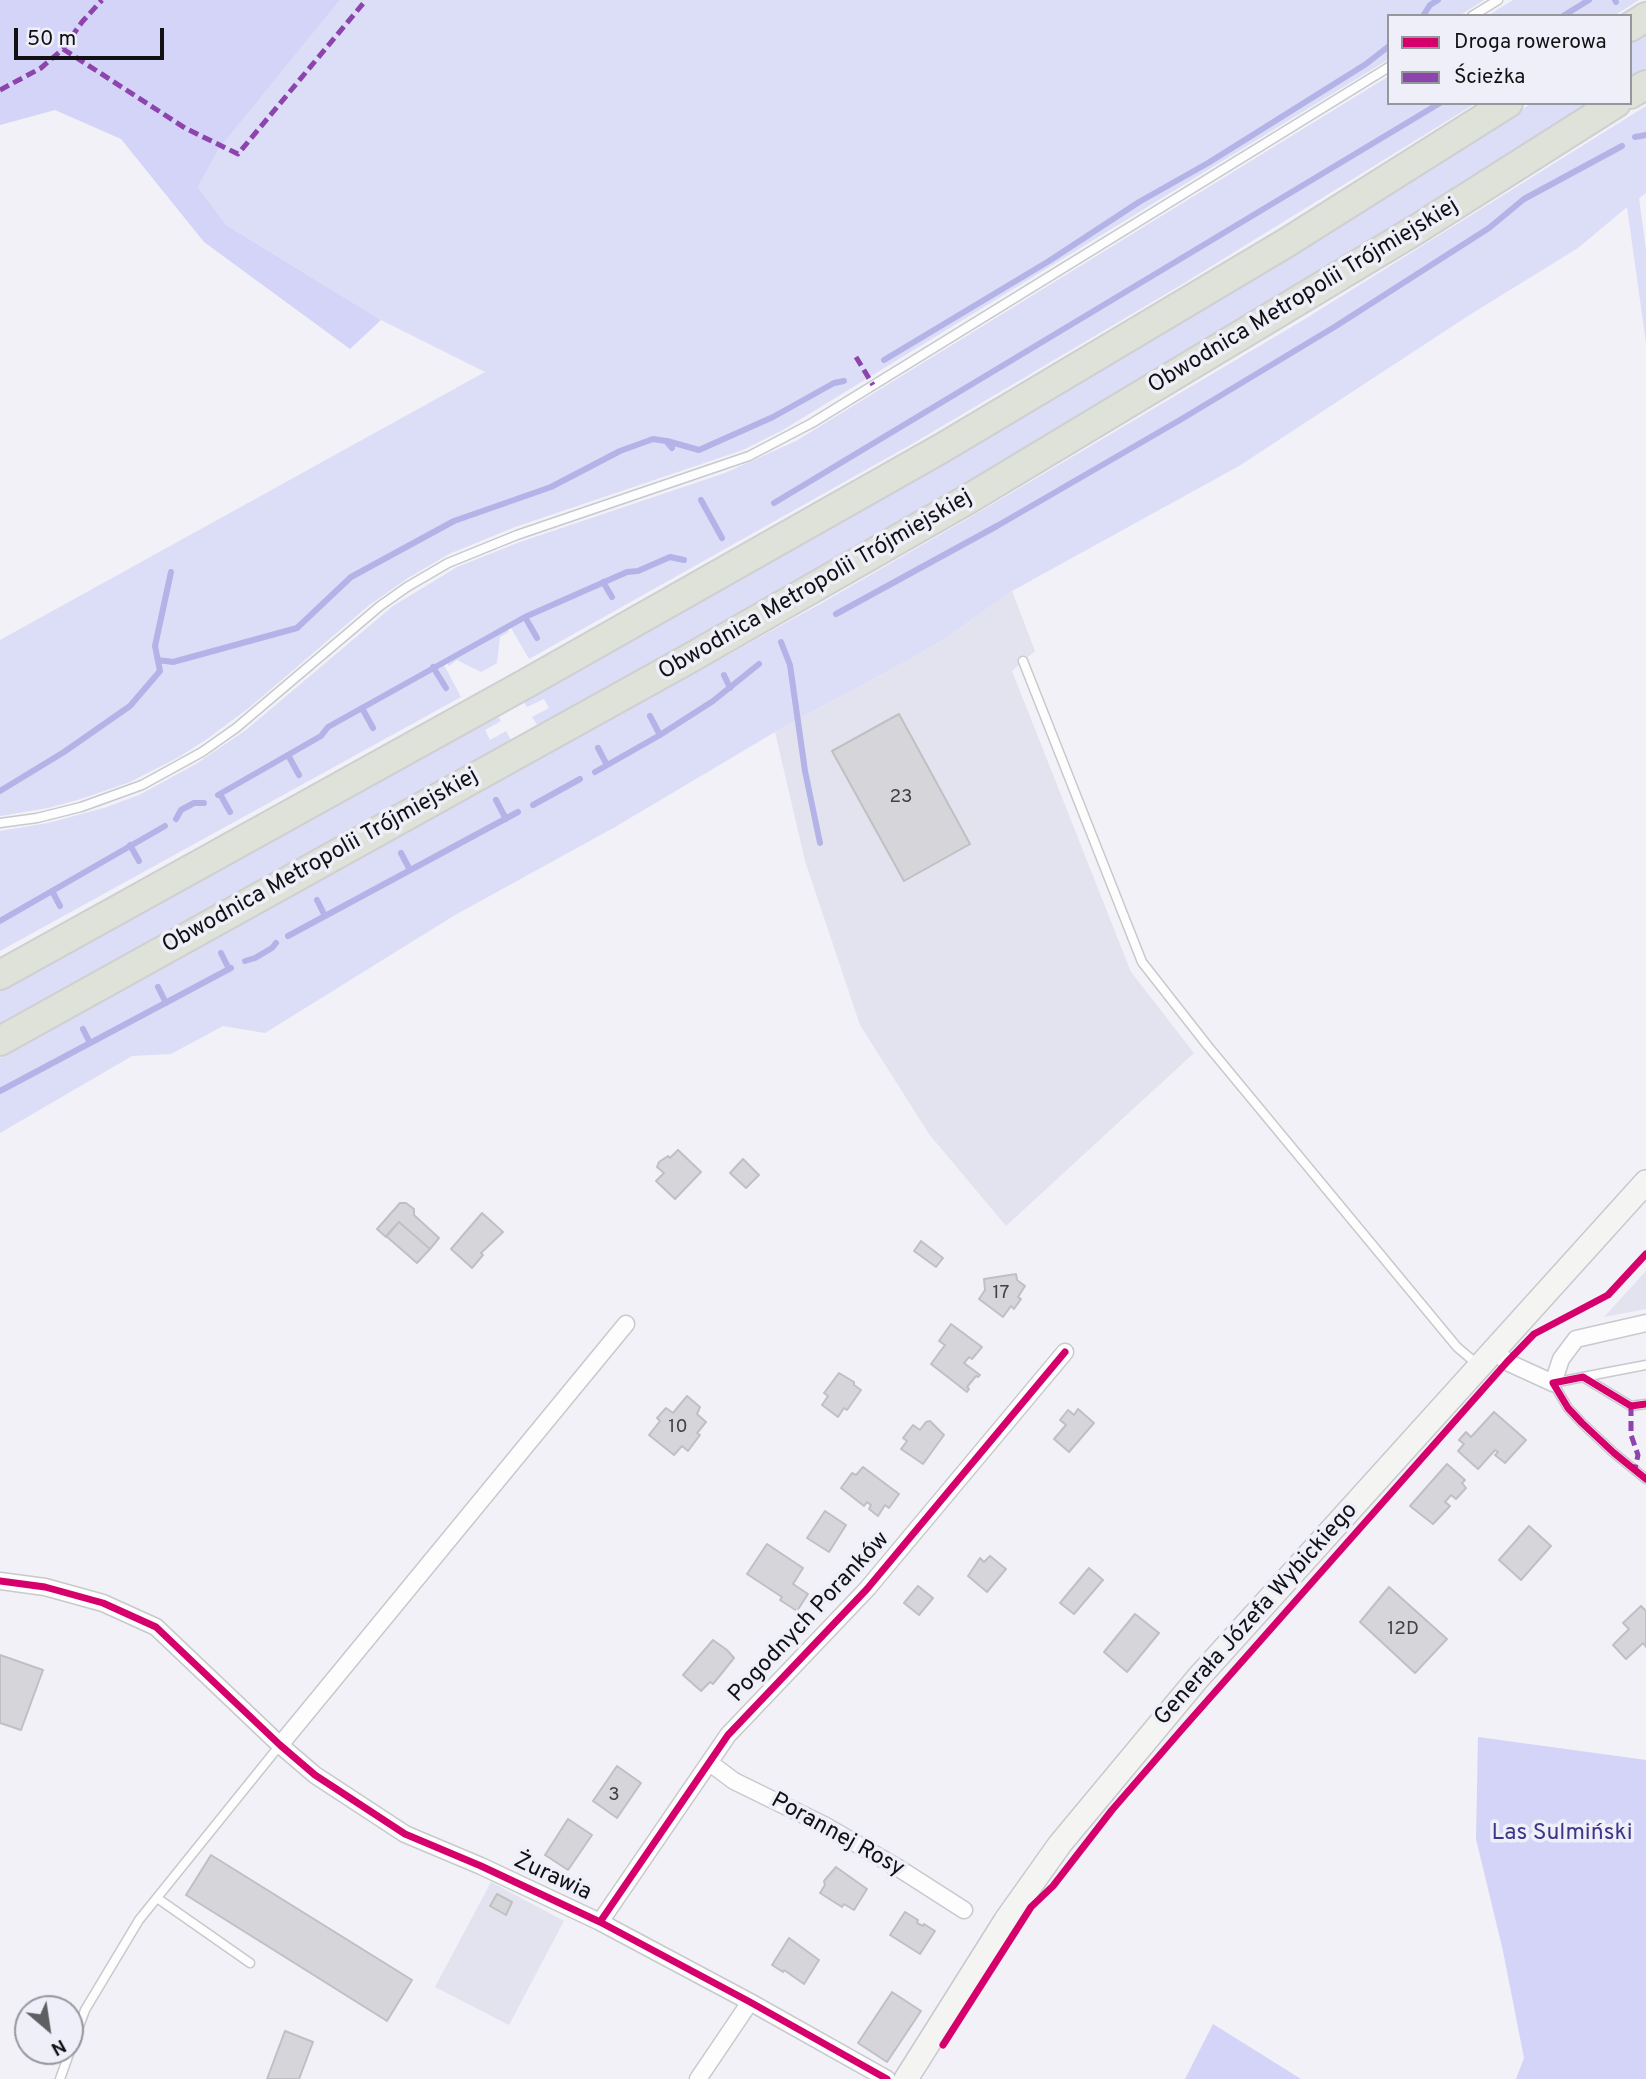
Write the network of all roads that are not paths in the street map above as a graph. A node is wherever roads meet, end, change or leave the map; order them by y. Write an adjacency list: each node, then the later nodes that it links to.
1 (1498, 0): 2 (lane)
2 (1475, 14)
3 (1387, 68): 7 (lane)
4 (1505, 105): 8 (highway)
5 (1613, 105): 9 (highway, Obwodnica Metropolii Trójmiejskiej)
6 (1023, 661): 14 (lane)
7 (0, 823)
8 (0, 975)
9 (0, 1041)
10 (1646, 1182): 14 (main road, Generała Józefa Wybickiego)
11 (1646, 1323): 17 (street)
12 (626, 1324): 21 (street)
13 (1065, 1352): 22 (street, Pogodnych Poranków)
14 (1487, 1358): 17 (street); 31 (main road, Generała Józefa Wybickiego)
15 (1646, 1365): 16 (lane)
16 (1583, 1377): 17 (lane); 18 (lane)
17 (1552, 1383): 19 (lane)
18 (1646, 1404)
19 (1646, 1479)
20 (0, 1581): 21 (street, Żurawia)
21 (280, 1745): 23 (lane); 25 (street, Żurawia)
22 (710, 1763): 24 (street, Porannej Rosy); 25 (street, Pogodnych Poranków)
23 (157, 1898): 26 (lane); 28 (lane)
24 (964, 1910)
25 (600, 1922): 27 (street, Żurawia)
26 (250, 1963)
27 (750, 2002): 29 (street); 30 (street, Żurawia)
28 (84, 2013)
29 (698, 2079)
30 (887, 2079)
31 (906, 2079)

